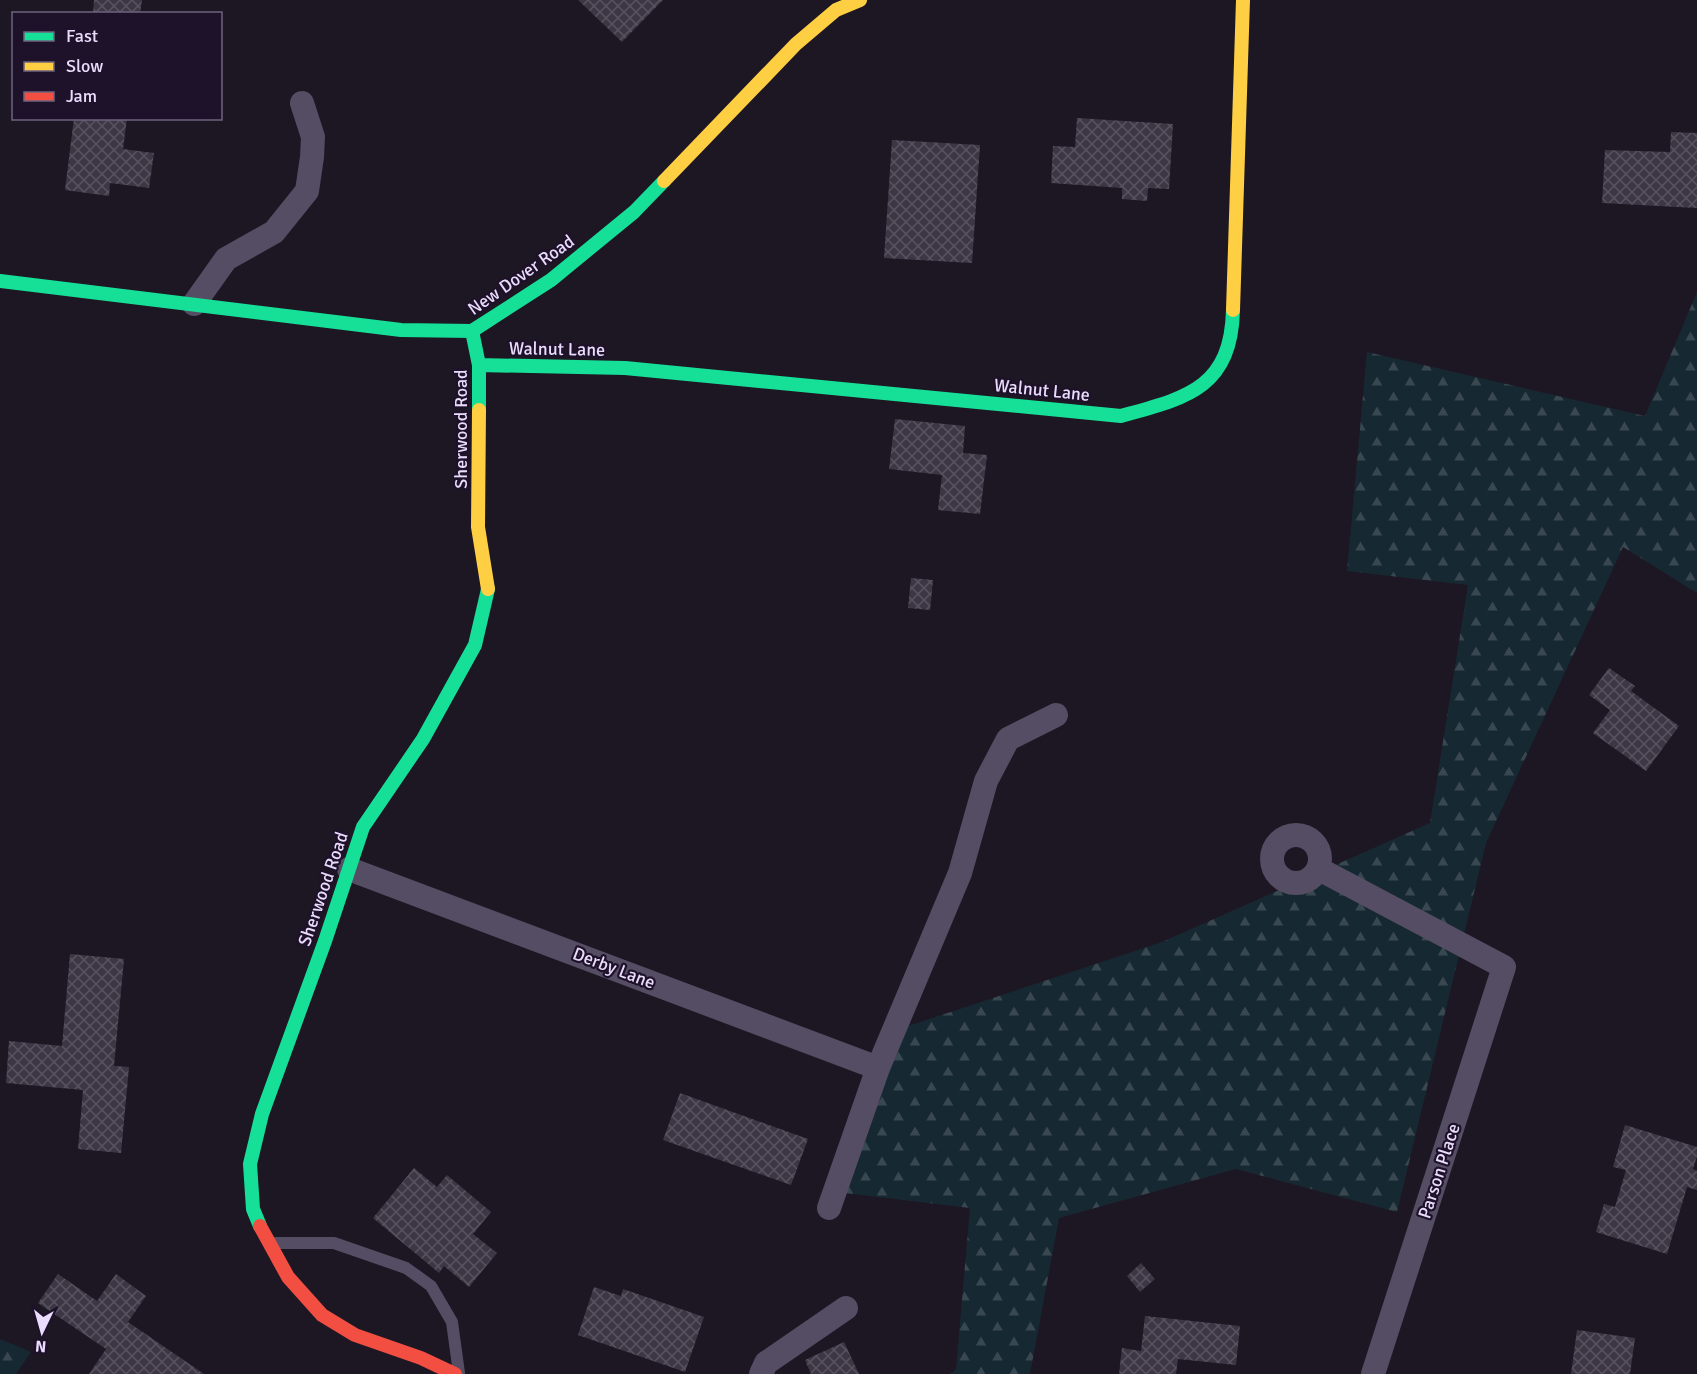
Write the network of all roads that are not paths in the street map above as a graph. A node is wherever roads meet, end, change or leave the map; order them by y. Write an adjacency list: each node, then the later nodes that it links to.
1 (860, 0): 6 (street, New Dover Road)
2 (1243, 0): 7 (street, Walnut Lane)
3 (302, 103): 5 (street)
4 (0, 280): 5 (street, New Dover Road)
5 (194, 304): 6 (street, New Dover Road)
6 (472, 331): 7 (street, Sherwood Road)
7 (479, 365): 9 (street, Sherwood Road)
8 (1056, 715): 11 (street)
9 (349, 868): 11 (street, Derby Lane); 13 (street, Sherwood Road)
10 (1319, 869): 17 (street, Parson Place)
11 (878, 1068): 12 (street)
12 (829, 1208)
13 (269, 1243): 15 (street, Sherwood Road); 15 (lane)
14 (846, 1308): 16 (street)
15 (457, 1374)
16 (761, 1374)
17 (1373, 1374)

